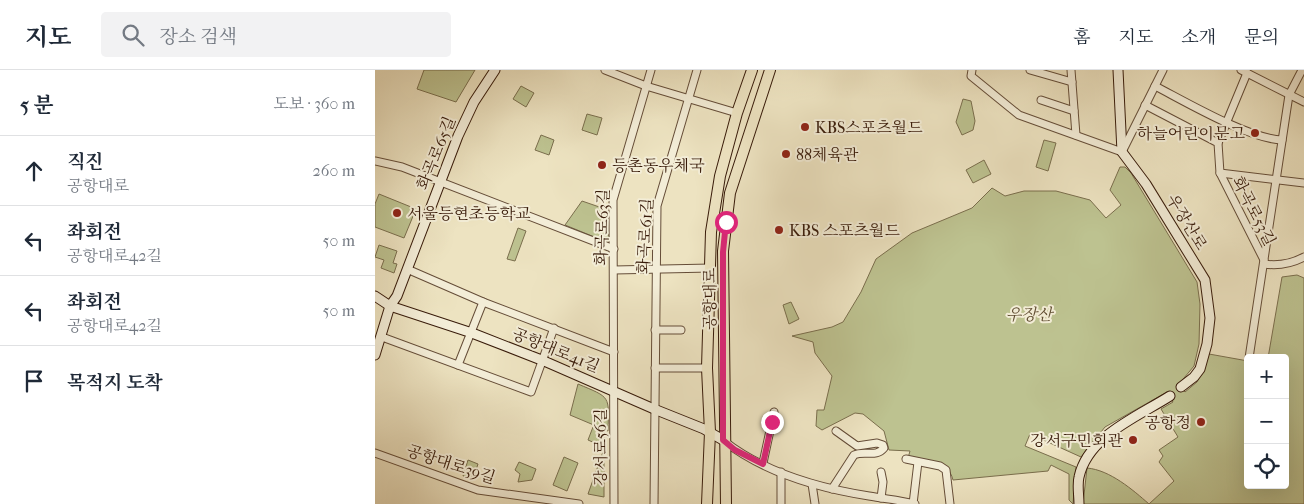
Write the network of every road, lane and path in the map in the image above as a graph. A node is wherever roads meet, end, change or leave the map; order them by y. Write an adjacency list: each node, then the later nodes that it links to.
1 (495, 70): 32 (street, 화곡로65길)
2 (605, 70): 15 (street)
3 (651, 70): 15 (street, 화곡로63길)
4 (697, 70): 18 (street, 화곡로61길)
5 (752, 70): 23 (main road, 공항대로)
6 (770, 70): 63 (main road, 공항대로)
7 (972, 70): 25 (street)
8 (1030, 70): 14 (street)
9 (1071, 70): 14 (street)
10 (1118, 70): 28 (street)
11 (1163, 70): 16 (street)
12 (1302, 70): 17 (street, 화곡로53길)
13 (1244, 72): 17 (street); 24 (street)
14 (1072, 82): 22 (street)
15 (646, 86): 18 (street); 34 (street, 화곡로63길)
16 (1155, 86): 21 (street); 24 (street)
17 (1289, 95): 20 (street); 26 (street, 화곡로53길)
18 (689, 98): 23 (street); 38 (street, 화곡로61길)
19 (1041, 100): 22 (street)
20 (1304, 102)
21 (1145, 104): 27 (street); 28 (street)
22 (1074, 111): 25 (street)
23 (737, 113): 37 (main road, 공항대로)
24 (1227, 121): 26 (street); 27 (street)
25 (1076, 135): 28 (street)
26 (1282, 140): 31 (street, 화곡로53길)
27 (1219, 143): 30 (street, 화곡로53길)
28 (1121, 152): 56 (street, 우장산로)
29 (375, 161): 32 (street)
30 (1220, 174): 31 (street, 화곡로53길); 36 (street, 화곡로53길)
31 (1276, 180): 33 (street); 36 (street, 화곡로53길)
32 (440, 182): 34 (street); 39 (street, 화곡로65길)
33 (1304, 183)
34 (614, 249): 40 (street, 화곡로63길)
35 (1304, 257): 36 (street, 화곡로53길)
36 (1264, 262): 50 (street, 화곡로53길)
37 (711, 268): 38 (street, 공항대로); 55 (main road, 공항대로)
38 (656, 269): 40 (street, 공항대로); 45 (street, 화곡로61길)
39 (407, 270): 42 (street); 43 (street, 화곡로65길)
40 (614, 270): 49 (street, 화곡로63길)
41 (375, 296): 43 (street, 공항대로41길)
42 (483, 302): 44 (street); 47 (street)
43 (390, 306): 47 (street, 공항대로41길); 48 (street, 화곡로65길)
44 (554, 328): 49 (street); 52 (street)
45 (655, 330): 46 (street); 54 (street, 화곡로61길)
46 (681, 330)
47 (472, 333): 52 (street, 공항대로41길); 53 (street)
48 (382, 337): 51 (street, 화곡로65길); 53 (street)
49 (614, 352): 57 (street, 화곡로63길)
50 (1250, 354)
51 (375, 355)
52 (544, 361): 53 (street); 57 (street, 공항대로41길)
53 (458, 366)
54 (655, 368): 55 (street); 59 (street, 화곡로61길)
55 (707, 368): 61 (main road, 공항대로)
56 (1181, 387)
57 (614, 390): 59 (street, 공항대로41길); 74 (street, 강서로56길)
58 (1170, 396): 82 (street)
59 (654, 409): 61 (street, 공항대로41길); 75 (street, 화곡로61길)
60 (774, 412): 67 (street)
61 (709, 432): 63 (street, 공항대로41길); 76 (main road, 공항대로)
62 (836, 432): 71 (street)
63 (723, 440): 67 (street); 77 (main road, 공항대로)
64 (375, 453): 73 (street, 공항대로39길)
65 (906, 459): 66 (street)
66 (918, 462): 80 (street); 81 (street)
67 (763, 464): 68 (street)
68 (781, 472): 70 (street); 78 (street)
69 (881, 472): 72 (street)
70 (812, 484): 71 (street); 79 (street)
71 (832, 489): 72 (street)
72 (881, 498): 80 (street)
73 (579, 504)
74 (614, 504)
75 (654, 504)
76 (707, 504)
77 (726, 504)
78 (781, 504)
79 (815, 504)
80 (914, 504)
81 (950, 504)
82 (1079, 504)

